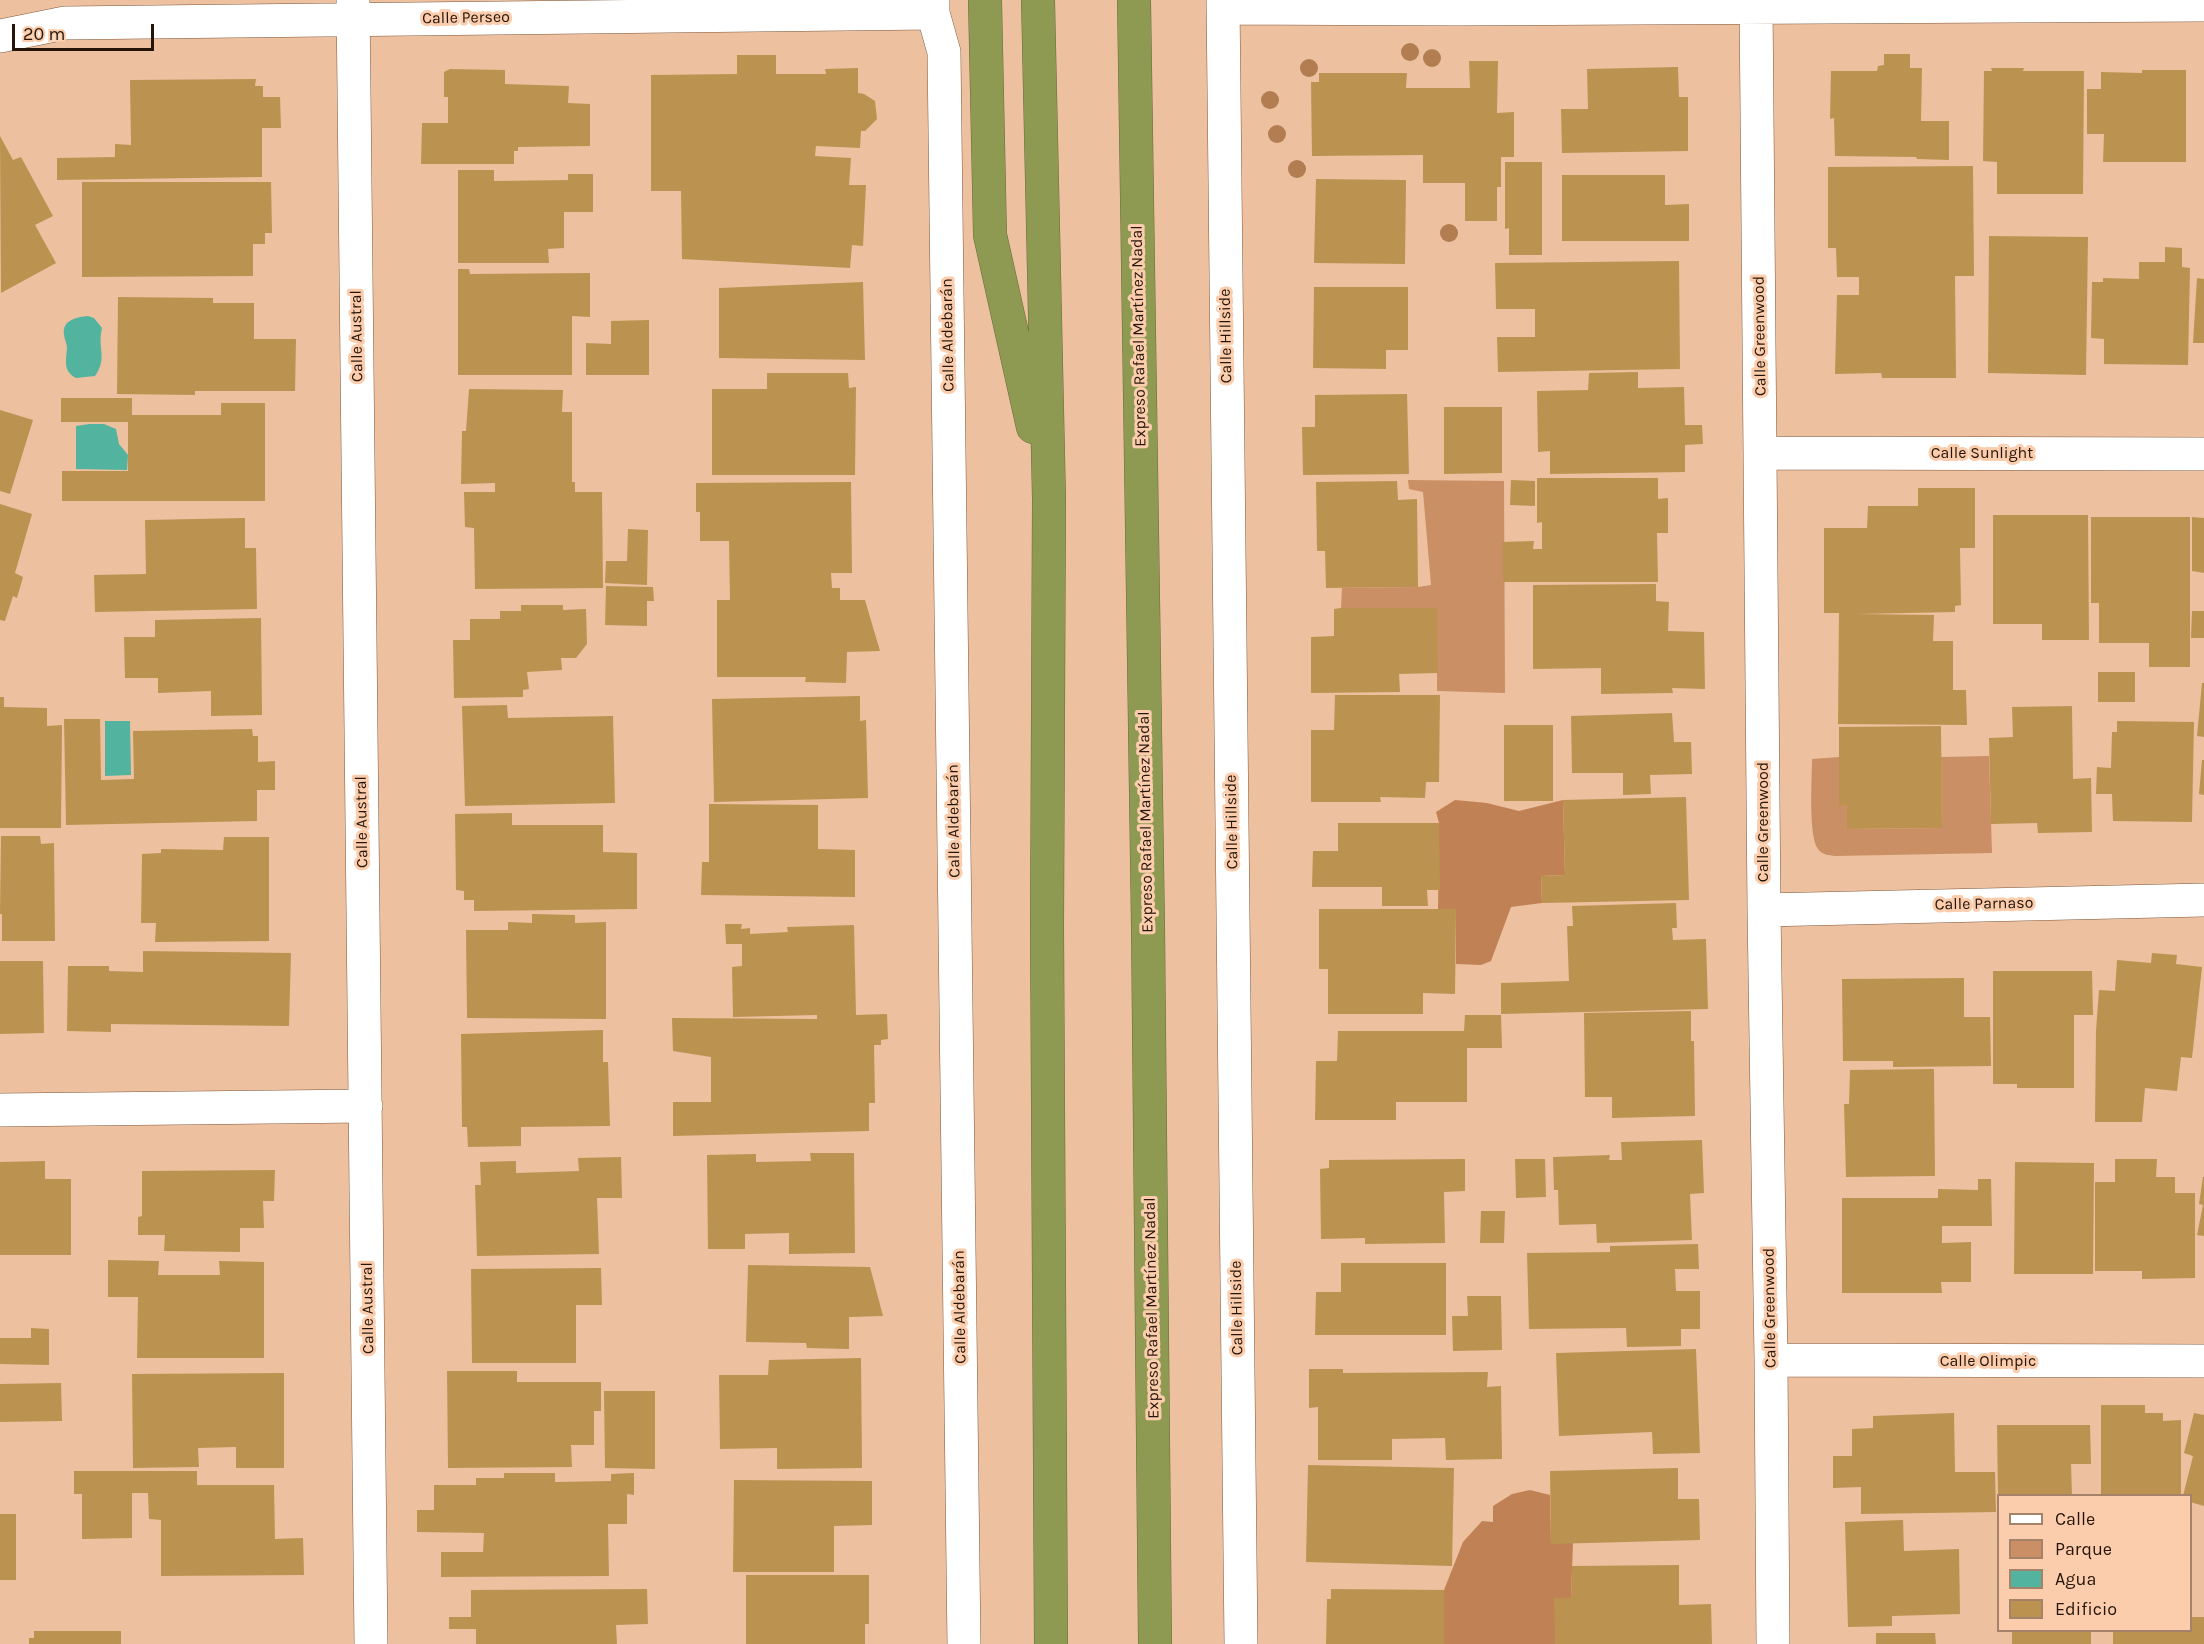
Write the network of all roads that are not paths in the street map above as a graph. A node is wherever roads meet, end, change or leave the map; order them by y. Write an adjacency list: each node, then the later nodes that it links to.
1 (984, 0): 12 (highway)
2 (1038, 0): 12 (highway)
3 (1134, 0): 22 (highway, Expreso Rafael Martínez Nadal)
4 (1223, 4): 5 (street); 23 (street, Calle Hillside)
5 (1756, 4): 6 (street); 10 (street, Calle Greenwood)
6 (2204, 5)
7 (933, 7): 8 (street, Calle Perseo); 20 (street, Calle Aldebarán)
8 (353, 10): 9 (street, Calle Perseo); 15 (street, Calle Austral)
9 (0, 36)
10 (1761, 453): 11 (street, Calle Sunlight); 14 (street, Calle Greenwood)
11 (2204, 453)
12 (1049, 499): 21 (highway)
13 (2204, 900): 14 (street, Calle Parnaso)
14 (1764, 910): 17 (street, Calle Greenwood)
15 (366, 1106): 16 (street); 19 (street, Calle Austral)
16 (0, 1110)
17 (1771, 1360): 18 (street, Calle Olimpic); 24 (street, Calle Greenwood)
18 (2204, 1361)
19 (372, 1644)
20 (964, 1644)
21 (1051, 1644)
22 (1155, 1644)
23 (1241, 1644)
24 (1773, 1644)

